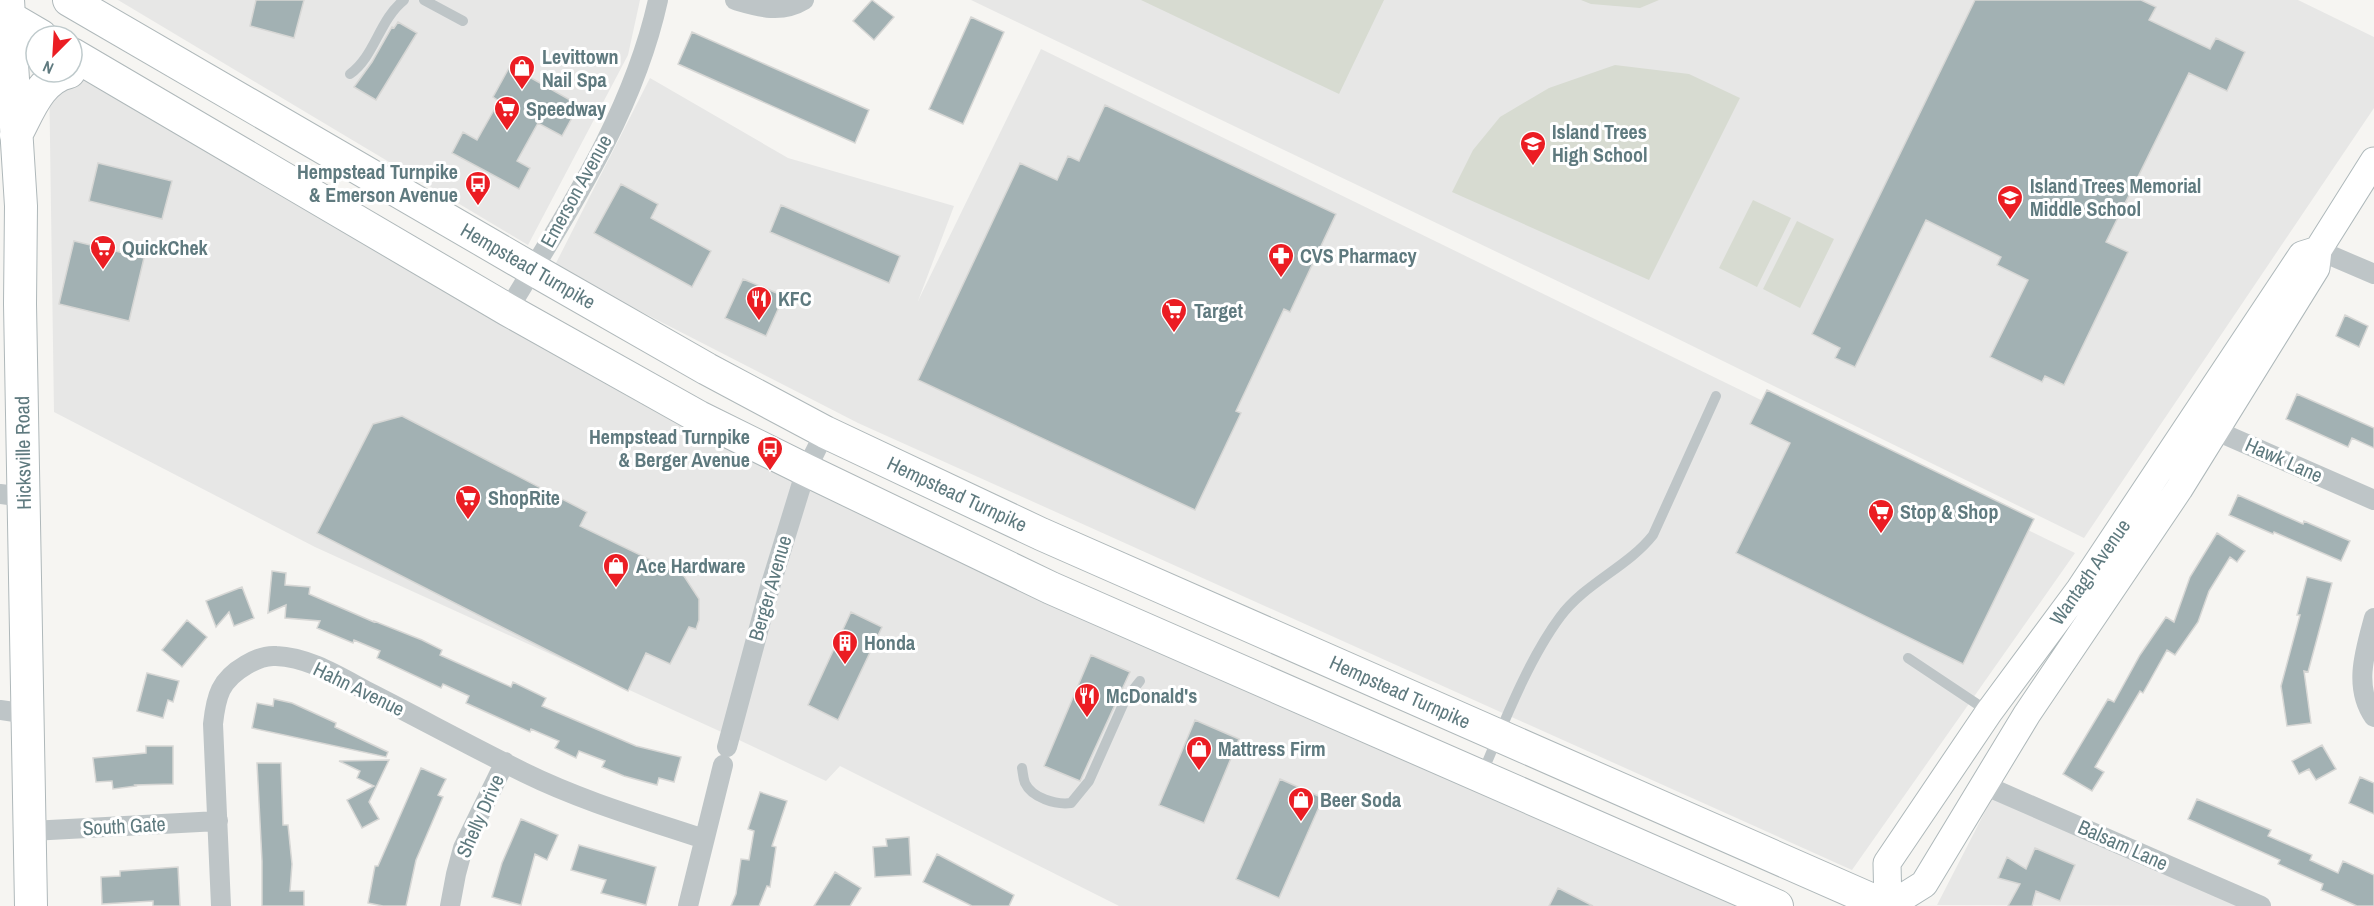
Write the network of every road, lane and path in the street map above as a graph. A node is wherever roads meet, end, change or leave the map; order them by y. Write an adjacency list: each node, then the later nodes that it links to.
1 (69, 0): 18 (main road, Hempstead Turnpike)
2 (404, 0): 12 (lane)
3 (424, 0): 8 (lane)
4 (658, 0): 18 (street, Emerson Avenue)
5 (735, 0): 6 (street)
6 (804, 0)
7 (5, 9): 9 (main road); 15 (main road, Hicksville Road)
8 (463, 21)
9 (25, 24)
10 (84, 61): 13 (main road)
11 (84, 71): 13 (main road)
12 (350, 74)
13 (108, 75): 20 (main road)
14 (46, 84): 15 (main road)
15 (16, 135): 25 (main road, Hicksville Road)
16 (2374, 161): 17 (main road, Wantagh Avenue)
17 (2318, 250): 19 (street); 22 (main road, Wantagh Avenue)
18 (532, 269): 20 (street, Emerson Avenue); 23 (main road, Hempstead Turnpike)
19 (2374, 274)
20 (508, 310): 24 (main road)
21 (1716, 396): 33 (lane)
22 (2204, 425): 26 (street, Hawk Lane); 31 (main road, Wantagh Avenue); 37 (main road, Wantagh Avenue)
23 (825, 432): 24 (street, Berger Avenue); 33 (main road, Hempstead Turnpike)
24 (806, 470): 36 (main road); 40 (street, Berger Avenue)
25 (12, 496): 30 (main road, Hicksville Road)
26 (2374, 500)
27 (2374, 618): 32 (street)
28 (1908, 658): 31 (lane)
29 (1140, 681): 35 (lane)
30 (14, 712): 39 (main road, Hicksville Road)
31 (1989, 712): 46 (main road, Wantagh Avenue)
32 (2374, 717)
33 (1498, 735): 36 (lane); 46 (main road, Hempstead Turnpike)
34 (505, 762): 38 (street, Hahn Avenue); 40 (street, Hahn Avenue); 43 (street, Shelly Drive)
35 (1022, 768)
36 (1481, 776): 45 (main road)
37 (1984, 785): 46 (main road, Wantagh Avenue); 47 (street, Balsam Lane)
38 (218, 821): 39 (street, South Gate); 42 (street, Hahn Avenue)
39 (31, 831): 41 (main road, Hicksville Road)
40 (704, 838): 44 (street, Berger Avenue)
41 (31, 906)
42 (221, 906)
43 (450, 906)
44 (688, 906)
45 (1777, 906)
46 (1887, 906)
47 (2261, 906)

